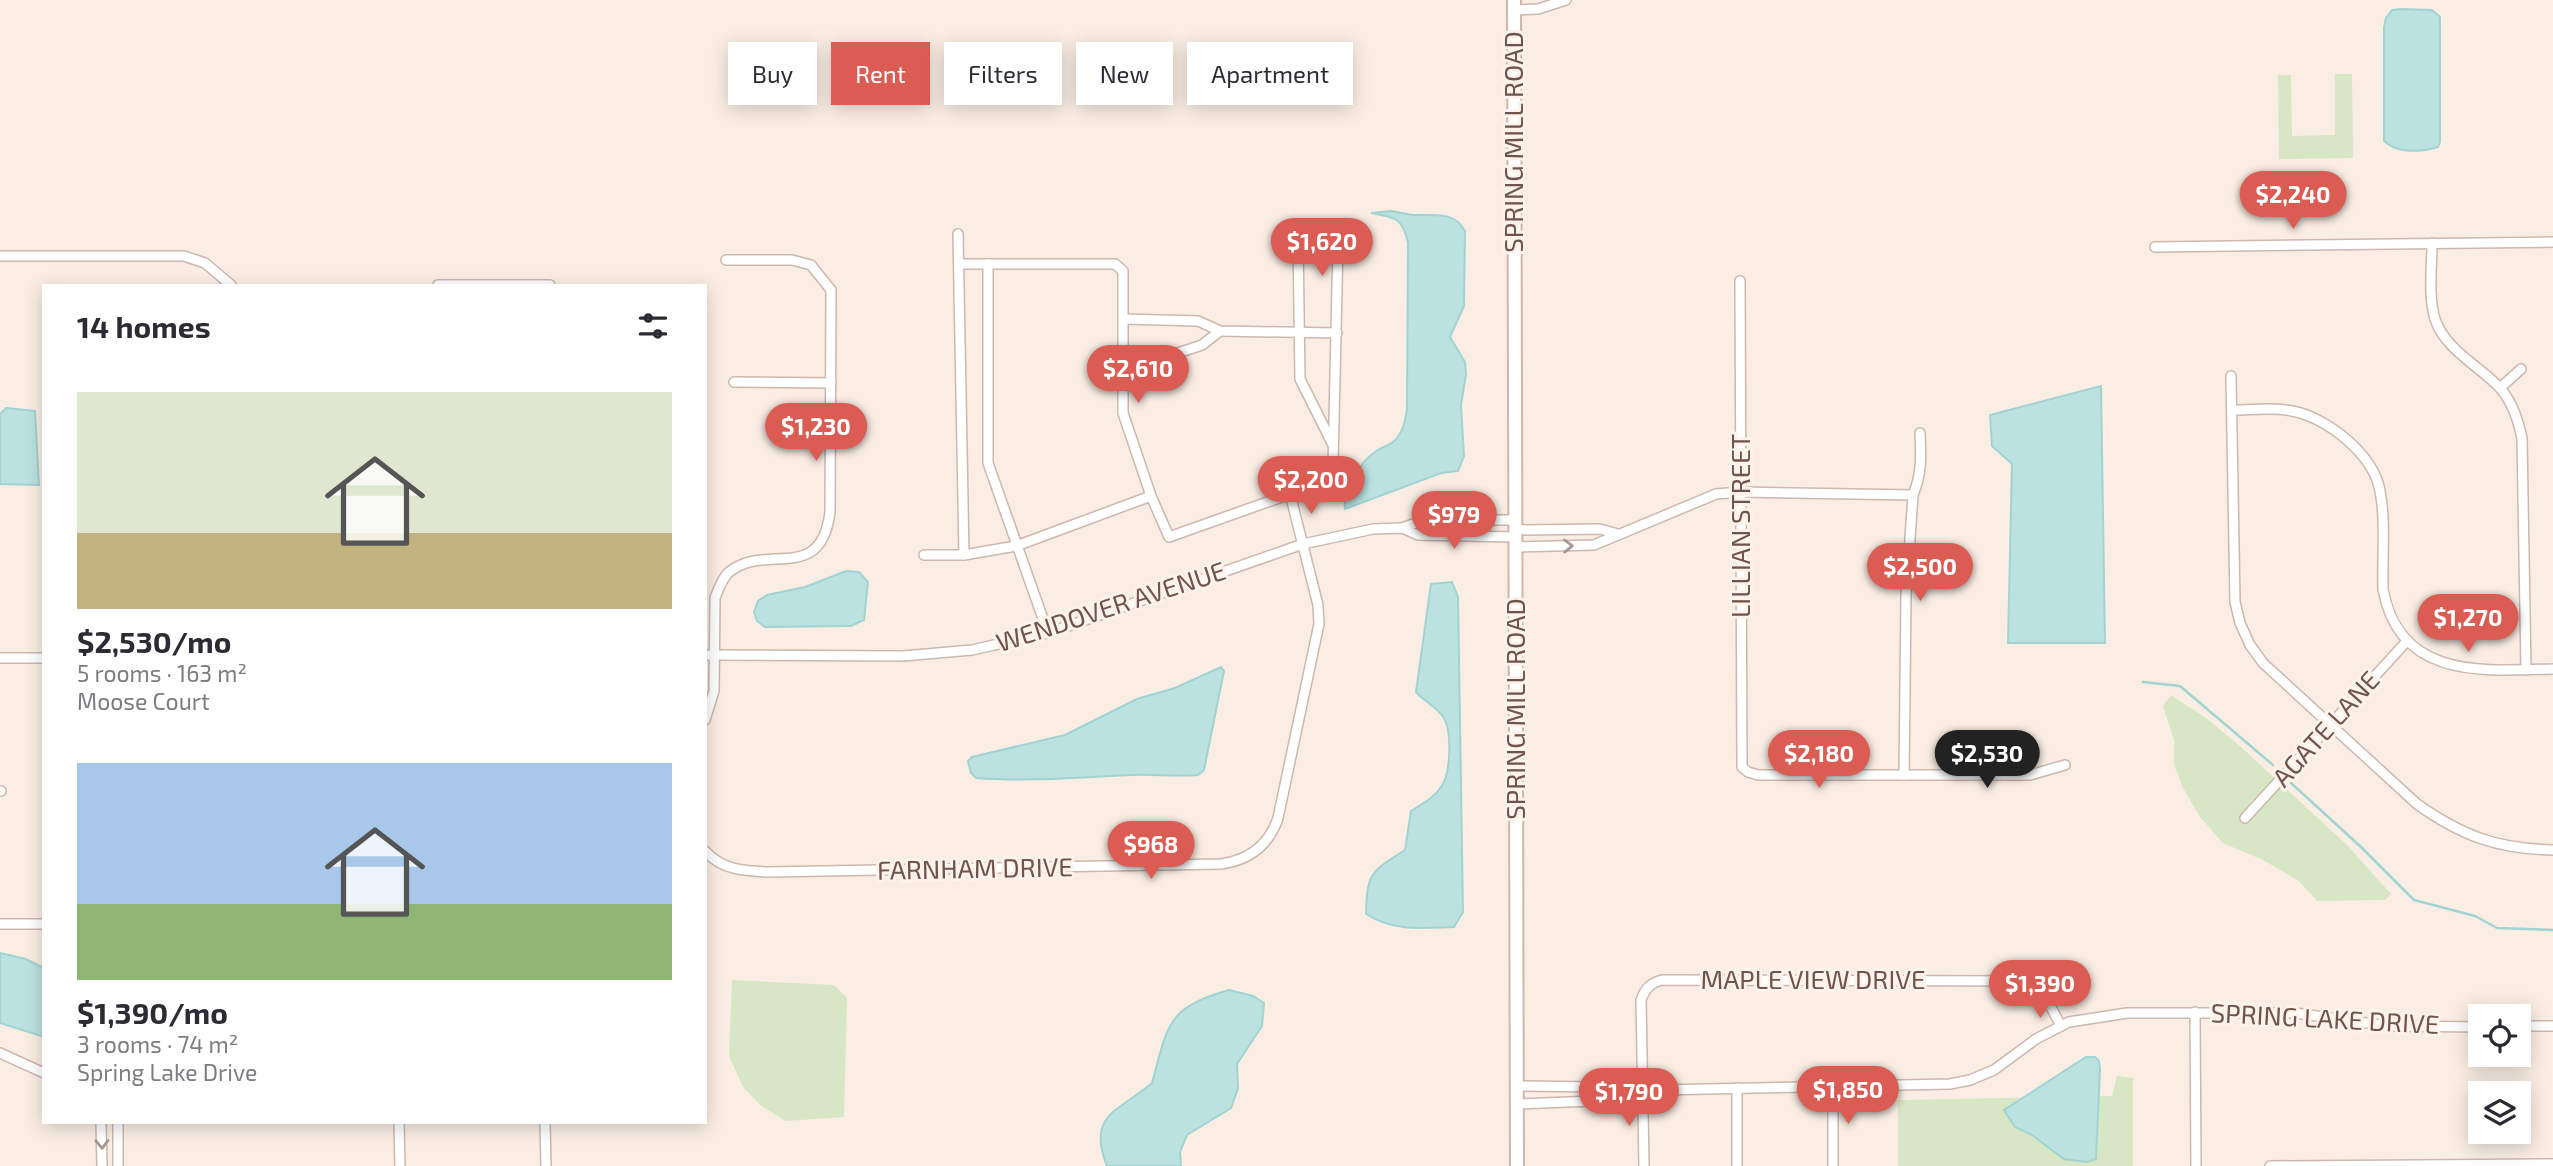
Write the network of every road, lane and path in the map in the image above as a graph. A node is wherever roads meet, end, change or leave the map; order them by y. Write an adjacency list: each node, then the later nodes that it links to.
1 (1566, 0): 2 (street)
2 (1514, 5): 31 (street, SPRING MILL ROAD)
3 (958, 234): 9 (street)
4 (2553, 242): 5 (street)
5 (2432, 243): 6 (street); 22 (street)
6 (2155, 247)
7 (0, 256): 12 (street)
8 (726, 260): 21 (street)
9 (959, 264): 10 (street); 36 (street)
10 (988, 264): 13 (street); 34 (street)
11 (1740, 281): 26 (street, LILLIAN STREET)
12 (230, 284)
13 (1124, 319): 14 (street); 18 (street)
14 (1220, 331): 15 (street); 18 (street)
15 (1300, 333): 16 (street); 16 (street); 25 (street)
16 (1337, 333): 25 (street)
17 (2521, 369): 22 (street)
18 (1123, 371): 29 (street)
19 (2231, 376): 23 (street)
20 (734, 382): 21 (street)
21 (831, 383): 39 (street)
22 (2500, 388): 43 (street)
23 (2233, 410): 38 (street); 45 (street)
24 (1920, 433): 28 (street)
25 (1333, 445): 27 (street)
26 (1741, 492): 28 (street); 32 (street); 47 (street, LILLIAN STREET)
27 (1290, 494): 29 (street); 33 (street)
28 (1913, 495): 47 (street)
29 (1151, 496): 34 (street)
30 (1402, 528): 31 (street, WENDOVER AVENUE); 31 (street); 33 (street, WENDOVER AVENUE)
31 (1515, 533): 32 (street); 32 (street, one-way to 32); 60 (street, SPRING MILL ROAD)
32 (1618, 534)
33 (1303, 544): 37 (street, WENDOVER AVENUE); 50 (street, FARNHAM DRIVE)
34 (1016, 545): 36 (street); 37 (street)
35 (924, 555): 36 (street)
36 (964, 555)
37 (1048, 633): 39 (street, WENDOVER AVENUE)
38 (2407, 640): 43 (street); 45 (street, AGATE LANE)
39 (710, 655): 44 (street)
40 (0, 658): 41 (street)
41 (42, 658)
42 (2553, 669): 43 (street)
43 (2526, 670)
44 (707, 714)
45 (2330, 724): 48 (street, AGATE LANE); 49 (street)
46 (2065, 765): 47 (street)
47 (1904, 775)
48 (2245, 818)
49 (2553, 850)
50 (707, 854)
51 (0, 924): 52 (street)
52 (42, 924)
53 (2195, 1012): 54 (street, SPRING LAKE DRIVE); 57 (street, SPRING LAKE DRIVE); 79 (street)
54 (2061, 1026): 61 (street, SPRING LAKE DRIVE); 63 (street, MAPLE VIEW DRIVE)
55 (2531, 1026): 56 (street)
56 (2553, 1026)
57 (2468, 1027)
58 (0, 1053): 59 (street)
59 (42, 1072)
60 (1517, 1086): 64 (street, SPRING LAKE DRIVE); 65 (street, SPRING MILL ROAD)
61 (1833, 1086): 62 (street, SPRING LAKE DRIVE); 78 (street)
62 (1737, 1088): 63 (street, SPRING LAKE DRIVE); 77 (street)
63 (1644, 1090): 64 (street, SPRING LAKE DRIVE); 76 (street, MAPLE VIEW DRIVE)
64 (1610, 1091): 65 (street)
65 (1517, 1104): 75 (street, SPRING MILL ROAD)
66 (101, 1124): 71 (street, one-way to 71)
67 (118, 1124): 72 (street)
68 (399, 1124): 73 (street)
69 (545, 1124): 74 (street)
70 (2553, 1164): 80 (street)
71 (102, 1166)
72 (118, 1166)
73 (400, 1166)
74 (546, 1166)
75 (1517, 1166)
76 (1644, 1166)
77 (1737, 1166)
78 (1833, 1166)
79 (2196, 1166)
80 (2270, 1166)

